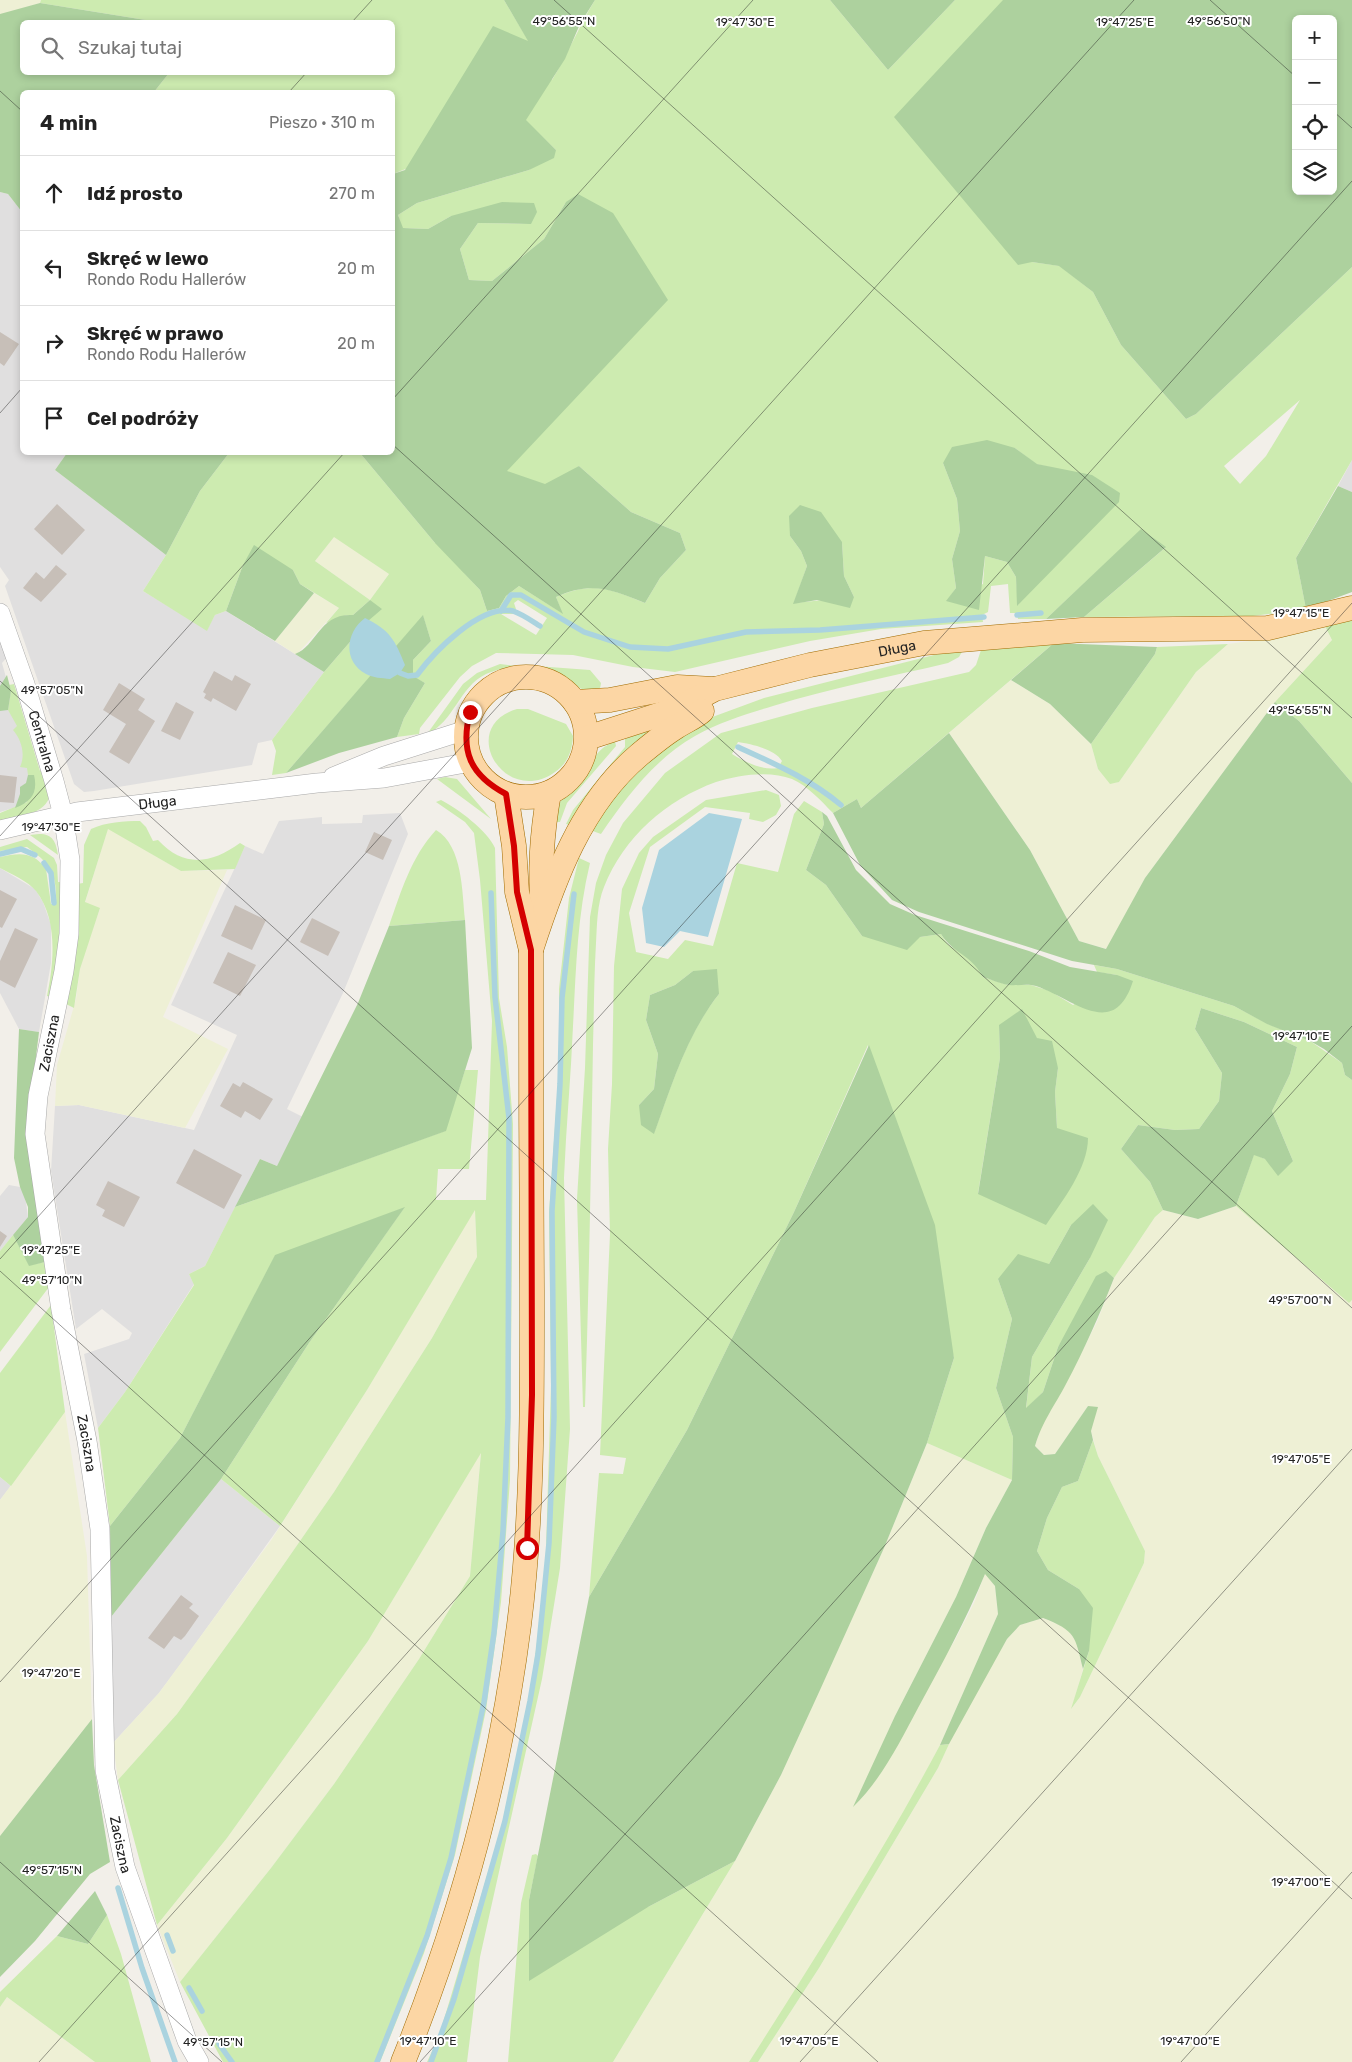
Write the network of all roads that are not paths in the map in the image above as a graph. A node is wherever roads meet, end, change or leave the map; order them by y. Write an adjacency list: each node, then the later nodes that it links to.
1 (1352, 608): 3 (main road, Długa)
2 (0, 613): 12 (street, Centralna)
3 (738, 684): 4 (main road, Długa); 14 (main road)
4 (715, 690): 5 (main road, Długa); 7 (main road, Długa)
5 (575, 702): 6 (main road); 7 (main road)
6 (466, 730): 8 (main road); 9 (street, Długa)
7 (587, 738): 10 (main road)
8 (470, 762): 9 (street, Długa); 11 (main road)
9 (318, 783): 12 (street, Długa)
10 (549, 793): 11 (main road); 14 (main road)
11 (506, 794): 15 (main road)
12 (64, 814): 13 (street, Długa); 16 (street, Zaciszna)
13 (0, 830)
14 (543, 914): 15 (main road)
15 (531, 950): 17 (main road)
16 (199, 2062)
17 (403, 2062)

